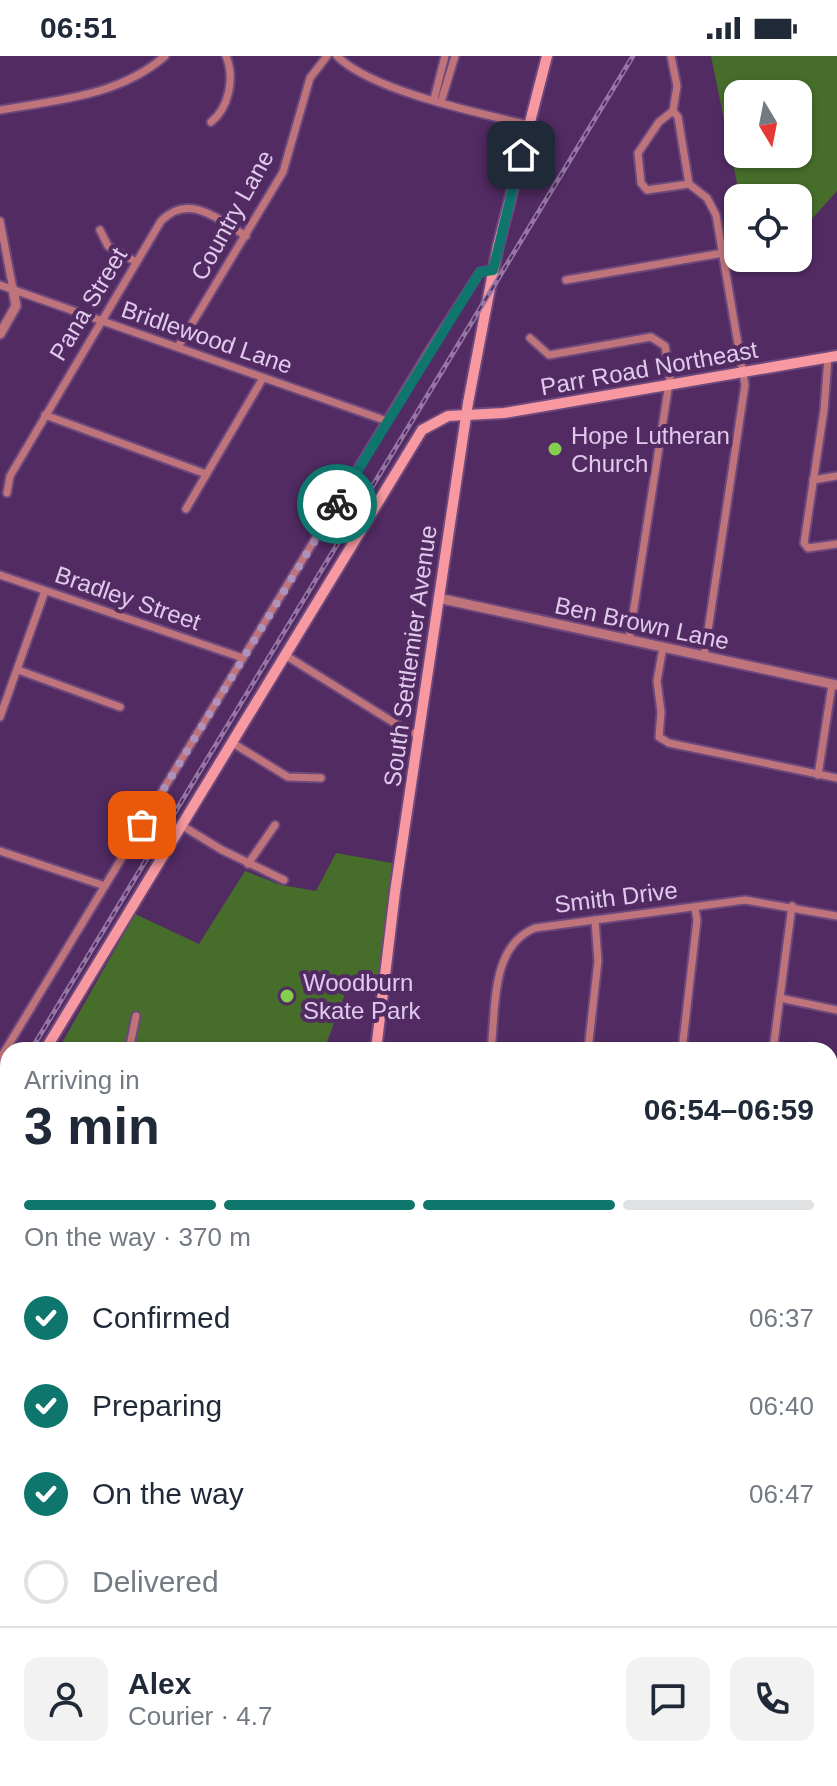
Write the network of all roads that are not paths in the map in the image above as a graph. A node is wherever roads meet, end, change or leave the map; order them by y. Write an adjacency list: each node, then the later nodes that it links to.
1 (165, 56): 10 (street)
2 (226, 56): 12 (street)
3 (327, 56): 17 (street, Country Lane)
4 (337, 56): 9 (street)
5 (445, 56): 9 (street)
6 (455, 56): 9 (street)
7 (547, 56): 13 (main road, South Settlemier Avenue)
8 (671, 56): 11 (street)
9 (438, 101): 13 (street)
10 (0, 110)
11 (673, 111): 14 (street); 14 (street)
12 (211, 122)
13 (529, 125): 20 (main road, South Settlemier Avenue)
14 (689, 184): 18 (street)
15 (0, 221): 23 (street)
16 (100, 230): 19 (street)
17 (246, 236): 19 (street, Pana Street); 27 (street, Country Lane)
18 (723, 253): 21 (street); 29 (street)
19 (136, 262): 24 (street, Pana Street)
20 (493, 270): 35 (main road, South Settlemier Avenue); 36 (street)
21 (566, 280)
22 (0, 285): 23 (street, Bridlewood Lane)
23 (13, 289): 24 (street, Bridlewood Lane); 25 (street)
24 (101, 321): 27 (street, Bridlewood Lane); 34 (street, Pana Street)
25 (0, 334)
26 (530, 338): 31 (street)
27 (178, 347): 30 (street, Bridlewood Lane)
28 (832, 357): 29 (main road, Parr Road Northeast); 33 (street)
29 (743, 372): 31 (main road, Parr Road Northeast); 49 (street)
30 (263, 378): 36 (street, Bridlewood Lane); 37 (street)
31 (669, 385): 35 (main road, Parr Road Northeast); 46 (street)
32 (837, 408): 33 (street)
33 (824, 410): 39 (street)
34 (45, 415): 37 (street); 40 (street, Pana Street)
35 (467, 415): 45 (main road, South Settlemier Avenue); 48 (main road, Parr Road Northeast)
36 (387, 421): 50 (street)
37 (206, 474): 41 (street)
38 (837, 476): 39 (street)
39 (813, 480): 42 (street)
40 (7, 493)
41 (186, 509)
42 (837, 544)
43 (0, 575): 44 (street, Bradley Street)
44 (45, 591): 50 (street, Bradley Street); 51 (street)
45 (438, 598): 46 (street, Ben Brown Lane); 55 (main road, South Settlemier Avenue)
46 (629, 640): 47 (street, Ben Brown Lane)
47 (663, 647): 49 (street, Ben Brown Lane); 57 (street)
48 (285, 655): 55 (street); 56 (main road, Parr Road Northeast)
49 (704, 657): 52 (street, Ben Brown Lane)
50 (243, 658): 65 (street)
51 (18, 670): 53 (street); 54 (street)
52 (835, 685): 57 (street)
53 (120, 707)
54 (0, 717)
55 (418, 734): 76 (main road, South Settlemier Avenue)
56 (231, 742): 58 (street); 60 (main road, Parr Road Northeast)
57 (818, 775): 59 (street)
58 (321, 778)
59 (837, 778)
60 (181, 825): 63 (street); 74 (main road, Parr Road Northeast)
61 (275, 825): 63 (street)
62 (0, 851): 65 (street)
63 (248, 864): 64 (street)
64 (284, 880)
65 (105, 886): 73 (street)
66 (792, 906): 67 (street, Smith Drive); 68 (street, Smith Drive); 70 (street)
67 (695, 908): 69 (street, Smith Drive); 79 (street)
68 (837, 916)
69 (595, 920): 77 (street, Smith Drive); 78 (street)
70 (780, 998): 71 (street); 80 (street)
71 (837, 1010)
72 (136, 1016): 75 (street)
73 (10, 1042)
74 (50, 1042)
75 (131, 1042)
76 (377, 1042)
77 (492, 1042)
78 (589, 1042)
79 (683, 1042)
80 (774, 1042)

